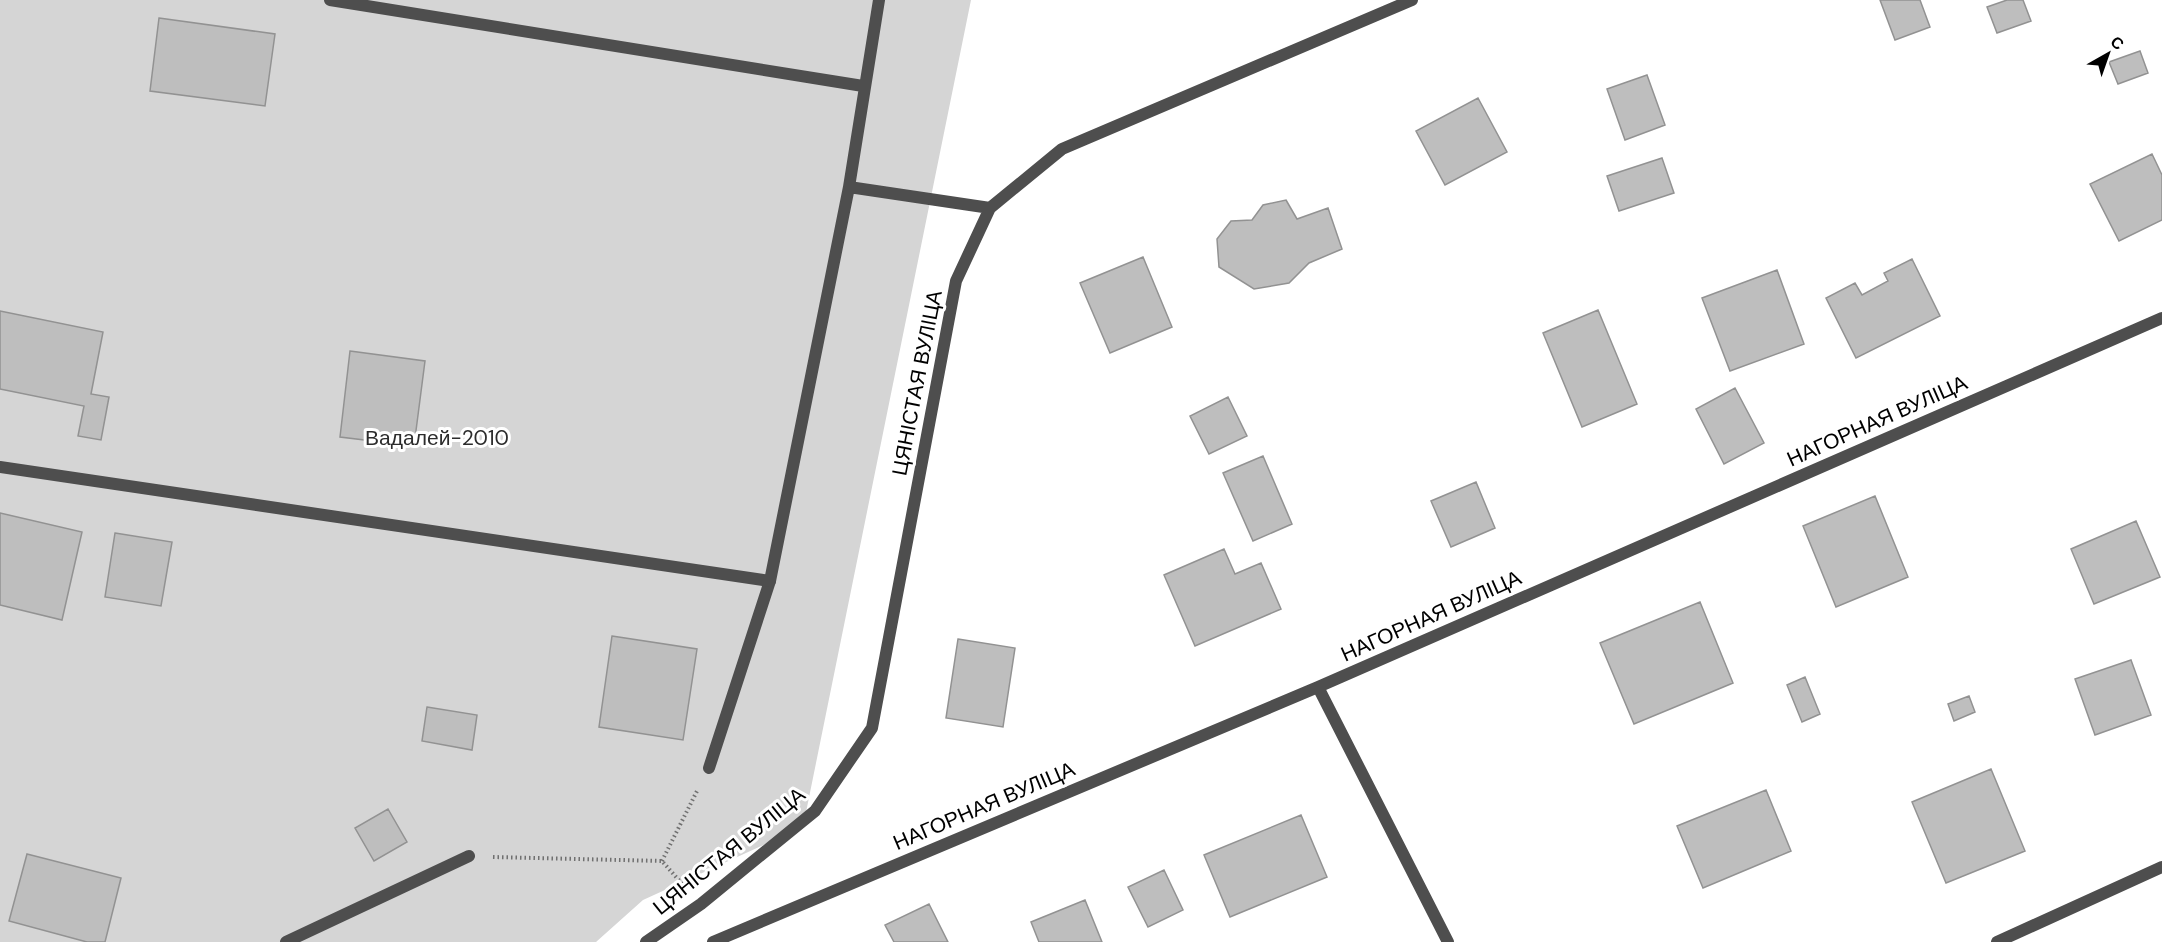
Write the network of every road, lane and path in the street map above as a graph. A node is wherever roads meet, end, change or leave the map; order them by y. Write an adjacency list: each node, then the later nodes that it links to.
1 (330, 0): 4 (street)
2 (879, 0): 4 (street)
3 (1412, 0): 6 (street, ЦЯНІСТАЯ ВУЛІЦА)
4 (864, 86): 5 (street)
5 (849, 187): 6 (street); 9 (street)
6 (990, 208): 15 (street, ЦЯНІСТАЯ ВУЛІЦА)
7 (2162, 318): 10 (street, НАГОРНАЯ ВУЛІЦА)
8 (0, 467): 9 (street)
9 (770, 581): 11 (street)
10 (1318, 687): 18 (street, НАГОРНАЯ ВУЛІЦА); 19 (street)
11 (709, 768): 13 (path)
12 (469, 856): 13 (path); 16 (street)
13 (662, 861): 15 (path)
14 (2162, 867): 20 (street)
15 (700, 904): 17 (street, ЦЯНІСТАЯ ВУЛІЦА)
16 (286, 942)
17 (646, 942)
18 (713, 942)
19 (1448, 942)
20 (1997, 942)

